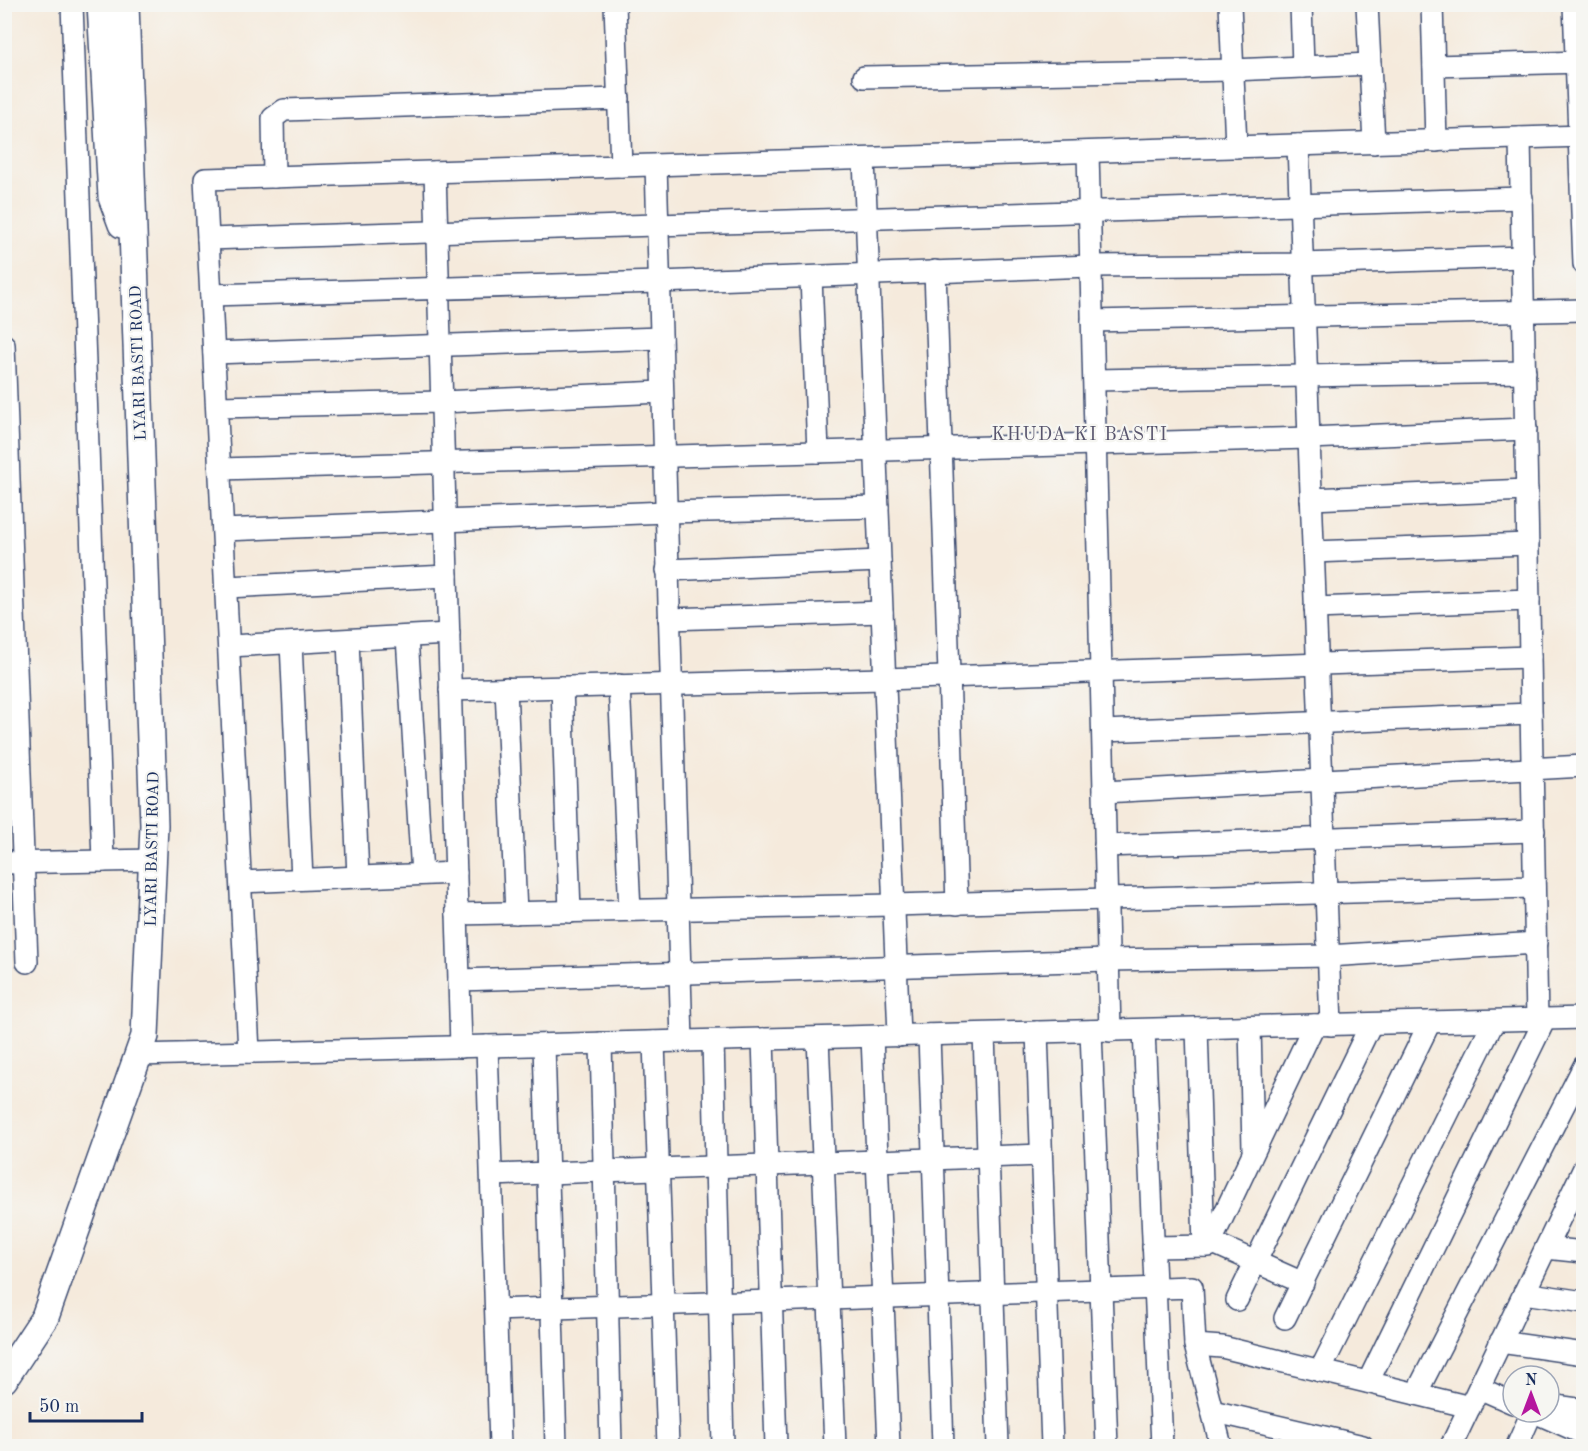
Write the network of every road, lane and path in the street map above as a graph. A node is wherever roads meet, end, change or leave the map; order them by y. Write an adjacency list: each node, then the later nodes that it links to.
1 (72, 4): 115 (street)
2 (101, 4): 37 (main road, LYARI BASTI ROAD)
3 (125, 4): 37 (main road, LYARI BASTI ROAD)
4 (615, 4): 16 (street)
5 (1230, 4): 14 (street)
6 (1301, 4): 13 (street)
7 (1367, 4): 11 (street)
8 (1432, 4): 12 (street)
9 (1574, 4): 10 (street)
10 (1580, 62): 12 (street); 17 (street)
11 (1370, 64): 13 (street); 20 (street)
12 (1434, 66): 19 (street)
13 (1303, 67): 14 (street)
14 (1232, 70): 15 (street); 22 (street)
15 (864, 77)
16 (619, 99): 26 (street); 28 (street)
17 (1581, 136): 18 (street); 29 (street)
18 (1520, 138): 19 (street); 30 (street)
19 (1436, 141): 20 (street)
20 (1374, 143): 21 (street)
21 (1298, 145): 22 (street); 31 (street)
22 (1236, 147): 23 (street)
23 (1088, 152): 24 (street); 32 (street)
24 (864, 159): 25 (street); 33 (street)
25 (656, 165): 26 (street); 34 (street)
26 (621, 166): 27 (street)
27 (435, 172): 28 (street); 35 (street)
28 (274, 177): 36 (street)
29 (1582, 197): 40 (street)
30 (1521, 198): 31 (street); 38 (street)
31 (1300, 205): 32 (street); 39 (street)
32 (1089, 212): 33 (street); 41 (street)
33 (866, 219): 34 (street); 43 (street)
34 (657, 225): 35 (street); 45 (street)
35 (437, 232): 36 (street); 46 (street)
36 (208, 239): 47 (street)
37 (133, 254): 114 (main road, LYARI BASTI ROAD)
38 (1523, 256): 39 (street); 49 (street)
39 (1302, 264): 41 (street); 50 (street)
40 (1584, 264)
41 (1091, 266): 42 (street); 51 (street)
42 (935, 270): 43 (street); 66 (street)
43 (868, 274): 44 (street); 67 (street)
44 (811, 277): 45 (street); 68 (street)
45 (659, 282): 46 (street); 52 (street)
46 (438, 289): 47 (street); 54 (street)
47 (211, 295): 55 (street)
48 (1584, 310): 49 (street)
49 (1524, 311): 50 (street); 56 (street)
50 (1304, 316): 51 (street); 57 (street)
51 (1092, 321): 58 (street)
52 (661, 338): 54 (street); 59 (street)
53 (4, 345): 60 (street)
54 (440, 346): 55 (street); 61 (street)
55 (214, 353): 62 (street)
56 (1525, 372): 57 (street); 63 (street)
57 (1306, 376): 58 (street); 64 (street)
58 (1094, 380): 65 (street)
59 (662, 392): 61 (street); 69 (street)
60 (6, 402): 72 (street)
61 (442, 402): 62 (street); 70 (street)
62 (217, 407): 71 (street)
63 (1526, 429): 64 (street); 73 (street)
64 (1309, 438): 65 (street); 74 (street)
65 (1095, 444): 66 (street); 96 (street)
66 (941, 448): 67 (street); 97 (street)
67 (875, 450): 68 (street); 75 (street)
68 (818, 452): 69 (street)
69 (664, 456): 70 (street); 76 (street)
70 (443, 461): 71 (street); 77 (street)
71 (220, 469): 78 (street)
72 (7, 482): 116 (street)
73 (1527, 490): 74 (street); 79 (street)
74 (1311, 500): 80 (street)
75 (878, 507): 76 (street); 81 (street)
76 (666, 512): 77 (street); 82 (street)
77 (445, 521): 78 (street); 83 (street)
78 (223, 530): 84 (street)
79 (1528, 544): 80 (street); 85 (street)
80 (1313, 552): 86 (street)
81 (880, 561): 82 (street); 87 (street)
82 (668, 570): 88 (street)
83 (447, 576): 84 (street); 89 (street)
84 (226, 587): 93 (street)
85 (1529, 600): 86 (street); 94 (street)
86 (1315, 608): 95 (street)
87 (882, 612): 88 (street); 98 (street)
88 (669, 619): 99 (street)
89 (449, 634): 90 (street); 103 (street)
90 (407, 637): 91 (street); 118 (street)
91 (348, 640): 92 (street); 119 (street)
92 (291, 643): 93 (street); 120 (street)
93 (229, 646): 121 (street)
94 (1530, 657): 95 (street); 104 (street)
95 (1317, 664): 96 (street); 105 (street)
96 (1101, 672): 97 (street); 106 (street)
97 (949, 676): 98 (street); 125 (street)
98 (884, 679): 99 (street); 126 (street)
99 (671, 684): 100 (street); 127 (street)
100 (619, 685): 101 (street); 128 (street)
101 (562, 687): 102 (street); 129 (street)
102 (506, 688): 103 (street); 130 (street)
103 (450, 690): 117 (street)
104 (1531, 714): 105 (street); 108 (street)
105 (1319, 723): 106 (street); 109 (street)
106 (1102, 731): 110 (street)
107 (1584, 766): 108 (street)
108 (1532, 769): 109 (street); 111 (street)
109 (1322, 780): 110 (street); 112 (street)
110 (1104, 792): 113 (street)
111 (1534, 831): 112 (street); 122 (street)
112 (1324, 838): 113 (street); 123 (street)
113 (1105, 846): 124 (street)
114 (153, 860): 115 (street); 164 (main road, LYARI BASTI ROAD)
115 (103, 861): 116 (street)
116 (14, 863): 135 (street)
117 (456, 873): 118 (street); 131 (street)
118 (422, 874): 119 (street)
119 (358, 877): 120 (street)
120 (302, 879): 121 (street)
121 (241, 882): 163 (street)
122 (1534, 887): 123 (street); 132 (street)
123 (1326, 893): 124 (street); 133 (street)
124 (1107, 900): 125 (street); 134 (street)
125 (957, 904): 126 (street)
126 (893, 906): 127 (street); 136 (street)
127 (678, 909): 128 (street); 137 (street)
128 (630, 910): 129 (street)
129 (570, 912): 130 (street)
130 (516, 913): 131 (street)
131 (457, 914): 138 (street)
132 (1536, 943): 133 (street); 140 (street)
133 (1328, 956): 134 (street); 144 (street)
134 (1108, 960): 136 (street); 148 (street)
135 (27, 962)
136 (896, 968): 137 (street); 153 (street)
137 (680, 972): 138 (street); 156 (street)
138 (459, 980): 161 (street)
139 (1584, 1018): 140 (street)
140 (1541, 1019): 141 (street); 207 (street)
141 (1494, 1021): 142 (street); 205 (street)
142 (1430, 1022): 143 (street); 184 (street)
143 (1371, 1024): 144 (street); 183 (street)
144 (1323, 1025): 145 (street); 166 (street)
145 (1250, 1027): 146 (street); 166 (street)
146 (1197, 1028): 147 (street); 179 (street)
147 (1144, 1030): 148 (street); 180 (street)
148 (1100, 1031): 149 (street); 186 (street)
149 (1036, 1032): 150 (street); 167 (street)
150 (984, 1034): 151 (street); 168 (street)
151 (929, 1035): 153 (street); 169 (street)
152 (872, 1036): 153 (street); 154 (street); 170 (street)
153 (898, 1036)
154 (818, 1038): 155 (street); 171 (street)
155 (763, 1039): 157 (street); 172 (street)
156 (682, 1041): 157 (street); 158 (street)
157 (713, 1041): 173 (street)
158 (654, 1042): 159 (street); 175 (street)
159 (600, 1044): 160 (street); 176 (street)
160 (544, 1045): 162 (street); 177 (street)
161 (461, 1047): 162 (street); 163 (street)
162 (488, 1047): 178 (street)
163 (249, 1052): 164 (street)
164 (138, 1055): 206 (main road, LYARI BASTI ROAD)
165 (1584, 1066): 209 (street)
166 (1253, 1152): 179 (street)
167 (1041, 1155): 168 (street); 187 (street)
168 (988, 1157): 169 (street); 189 (street)
169 (933, 1159): 170 (street); 190 (street)
170 (877, 1161): 171 (street); 191 (street)
171 (823, 1163): 172 (street); 192 (street)
172 (767, 1165): 173 (street); 194 (street)
173 (716, 1167): 175 (street); 196 (street)
174 (1584, 1168): 181 (street)
175 (659, 1169): 176 (street); 197 (street)
176 (604, 1171): 177 (street); 198 (street)
177 (547, 1173): 178 (street); 199 (street)
178 (492, 1175): 200 (street)
179 (1207, 1244): 180 (street); 183 (street)
180 (1153, 1247): 185 (street)
181 (1546, 1248): 182 (street); 188 (street)
182 (1584, 1252)
183 (1255, 1262): 184 (street); 193 (street)
184 (1303, 1283): 201 (street)
185 (1155, 1289): 186 (street); 203 (street); 230 (street)
186 (1101, 1290): 187 (street); 229 (street)
187 (1046, 1292): 189 (street); 228 (street)
188 (1524, 1293): 195 (street); 202 (street)
189 (993, 1294): 190 (street); 227 (street)
190 (938, 1296): 191 (street); 226 (street)
191 (883, 1297): 192 (street); 225 (street)
192 (829, 1299): 194 (street); 224 (street)
193 (1237, 1300)
194 (771, 1301): 196 (street); 223 (street)
195 (1584, 1302)
196 (719, 1303): 197 (street); 222 (street)
197 (663, 1304): 198 (street); 221 (street)
198 (607, 1306): 199 (street); 220 (street)
199 (552, 1308): 200 (street); 219 (street)
200 (496, 1310): 218 (street)
201 (1286, 1318)
202 (1500, 1342): 204 (street); 208 (street)
203 (1195, 1345): 205 (street); 214 (street)
204 (1584, 1353)
205 (1320, 1371): 207 (street)
206 (4, 1379)
207 (1368, 1382): 209 (street)
208 (1479, 1388): 210 (street); 211 (street)
209 (1416, 1394): 211 (street)
210 (1501, 1397)
211 (1470, 1407): 233 (street)
212 (1561, 1407): 213 (street)
213 (1584, 1410)
214 (1212, 1411): 231 (street); 232 (street)
215 (1527, 1424): 234 (street)
216 (1561, 1424): 217 (street)
217 (1584, 1434)
218 (500, 1446)
219 (556, 1446)
220 (611, 1446)
221 (669, 1446)
222 (723, 1446)
223 (776, 1446)
224 (835, 1446)
225 (890, 1446)
226 (943, 1446)
227 (998, 1446)
228 (1052, 1446)
229 (1107, 1446)
230 (1162, 1446)
231 (1221, 1446)
232 (1363, 1446)
233 (1451, 1446)
234 (1517, 1446)

